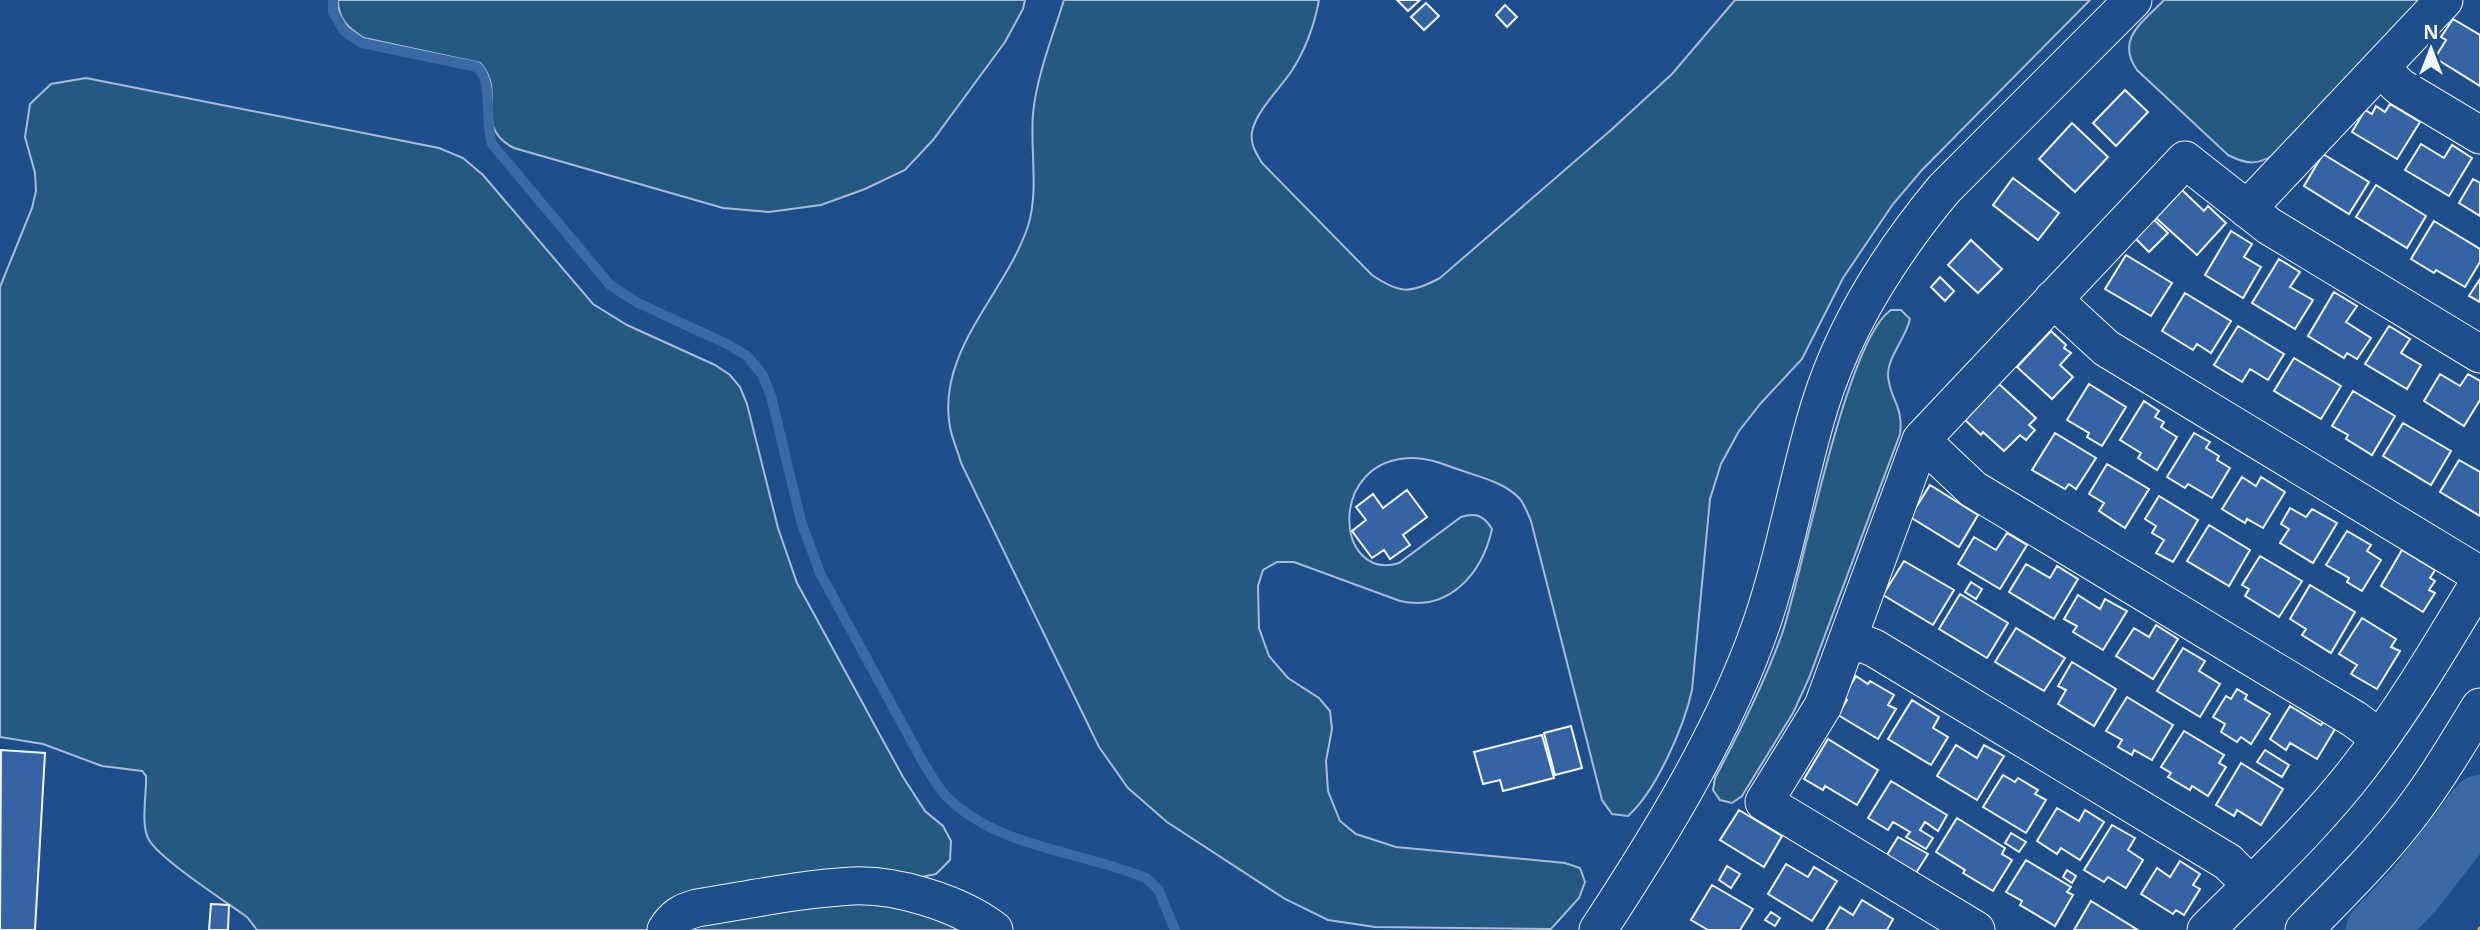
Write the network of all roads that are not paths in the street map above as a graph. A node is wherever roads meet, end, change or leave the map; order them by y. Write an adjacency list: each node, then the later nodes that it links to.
1 (2133, 0): 18 (street)
2 (2444, 0): 3 (street)
3 (2380, 68): 4 (street); 5 (street)
4 (2480, 135)
5 (2247, 209): 6 (street); 7 (street)
6 (2053, 299): 8 (street); 9 (street)
7 (2480, 354)
8 (1921, 440): 11 (street); 13 (street)
9 (2480, 575)
10 (2480, 581): 13 (street)
11 (1848, 638): 14 (street); 15 (street)
12 (2480, 707): 21 (street)
13 (2380, 738): 14 (street)
14 (2251, 885): 20 (street)
15 (1932, 919): 19 (street)
16 (666, 930): 17 (street)
17 (994, 930)
18 (1598, 930)
19 (1976, 930)
20 (2206, 930)
21 (2304, 930)

